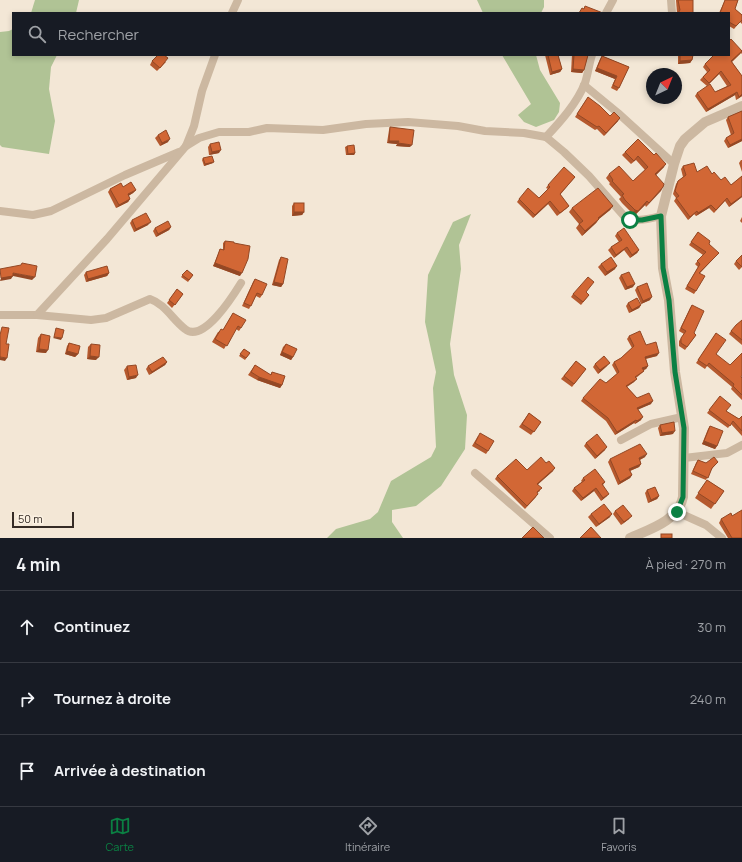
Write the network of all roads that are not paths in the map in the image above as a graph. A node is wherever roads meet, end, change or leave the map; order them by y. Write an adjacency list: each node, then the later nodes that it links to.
1 (238, 0): 4 (street)
2 (613, 0): 5 (street)
3 (671, 0): 6 (street)
4 (232, 12)
5 (607, 12)
6 (672, 12)
7 (215, 56): 12 (street)
8 (592, 56): 9 (street)
9 (584, 86): 11 (street); 13 (street)
10 (742, 106): 13 (street)
11 (546, 137): 12 (street); 15 (street)
12 (184, 149): 14 (street); 18 (street)
13 (674, 164): 15 (street)
14 (0, 211)
15 (661, 216): 19 (street)
16 (241, 283): 18 (street)
17 (0, 315): 18 (street)
18 (37, 315)
19 (682, 417): 20 (street); 22 (street)
20 (621, 440)
21 (742, 445): 22 (street)
22 (684, 458): 24 (street)
23 (475, 473): 25 (street)
24 (677, 512): 26 (street); 27 (street)
25 (550, 538)
26 (630, 538)
27 (722, 538)

